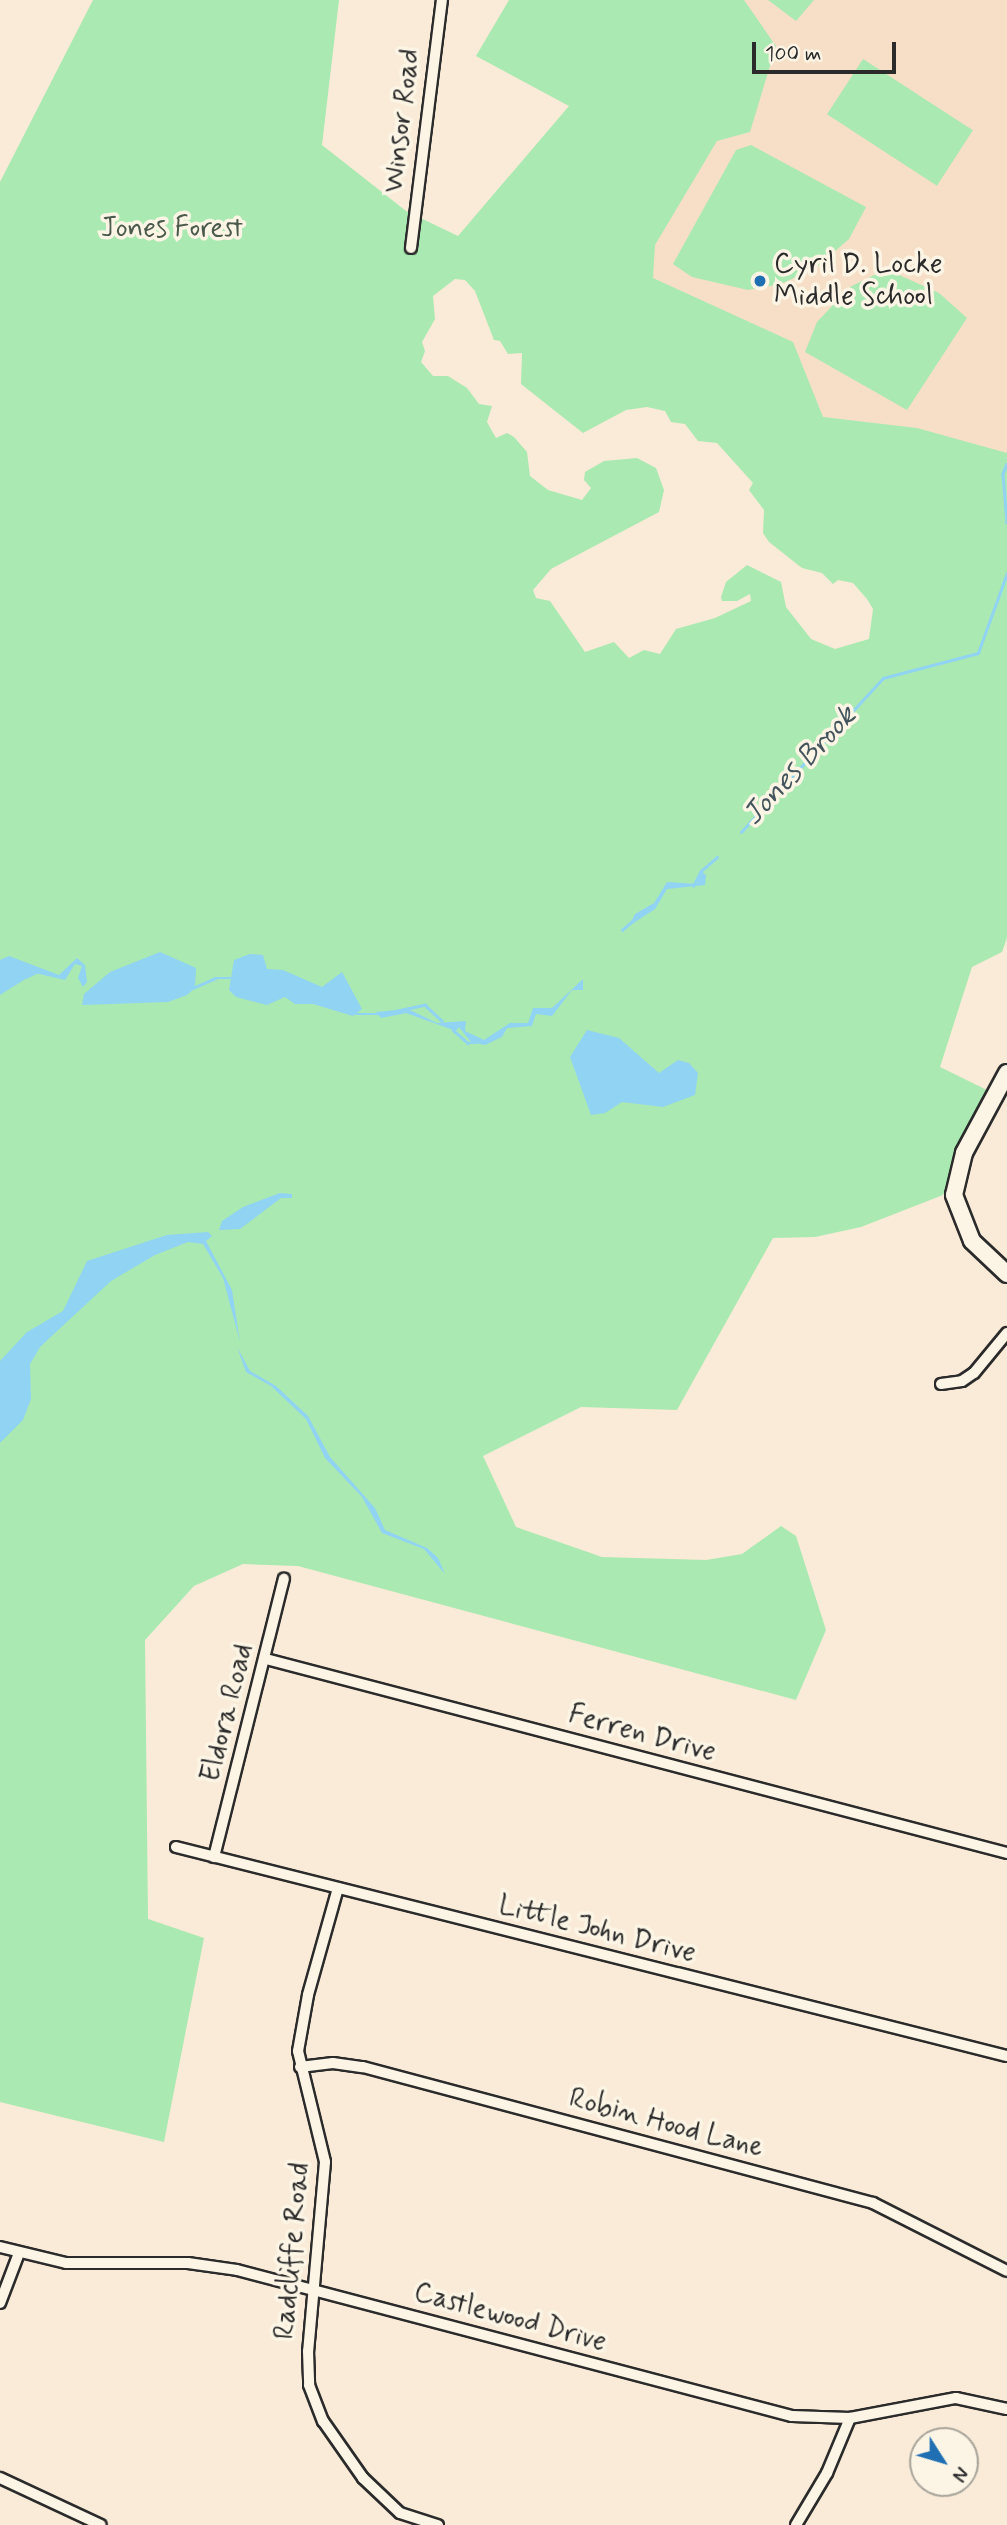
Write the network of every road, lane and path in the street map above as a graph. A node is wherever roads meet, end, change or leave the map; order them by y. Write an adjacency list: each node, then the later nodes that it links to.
1 (442, 0): 2 (street, Winsor Road)
2 (411, 248)
3 (1007, 1073): 4 (street)
4 (1007, 1274)
5 (1007, 1333): 6 (street)
6 (941, 1384)
7 (284, 1579): 8 (street, Eldora Road)
8 (266, 1660): 10 (street, Ferren Drive); 11 (street, Eldora Road)
9 (176, 1847): 11 (street, Little John Drive)
10 (1007, 1853)
11 (214, 1857): 12 (street, Little John Drive)
12 (338, 1888): 13 (street, Little John Drive); 14 (street, Radcliffe Road)
13 (1007, 2056)
14 (300, 2067): 17 (street, Robin Hood Lane); 18 (street, Radcliffe Road)
15 (0, 2246): 16 (street, Castlewood Drive)
16 (19, 2253): 18 (street, Castlewood Drive); 19 (street)
17 (1007, 2271)
18 (313, 2288): 21 (street, Castlewood Drive); 24 (street, Radcliffe Road)
19 (0, 2303)
20 (1007, 2409): 21 (street, Castlewood Drive)
21 (850, 2418): 25 (street)
22 (0, 2478): 23 (street)
23 (101, 2525)
24 (438, 2525)
25 (796, 2525)

